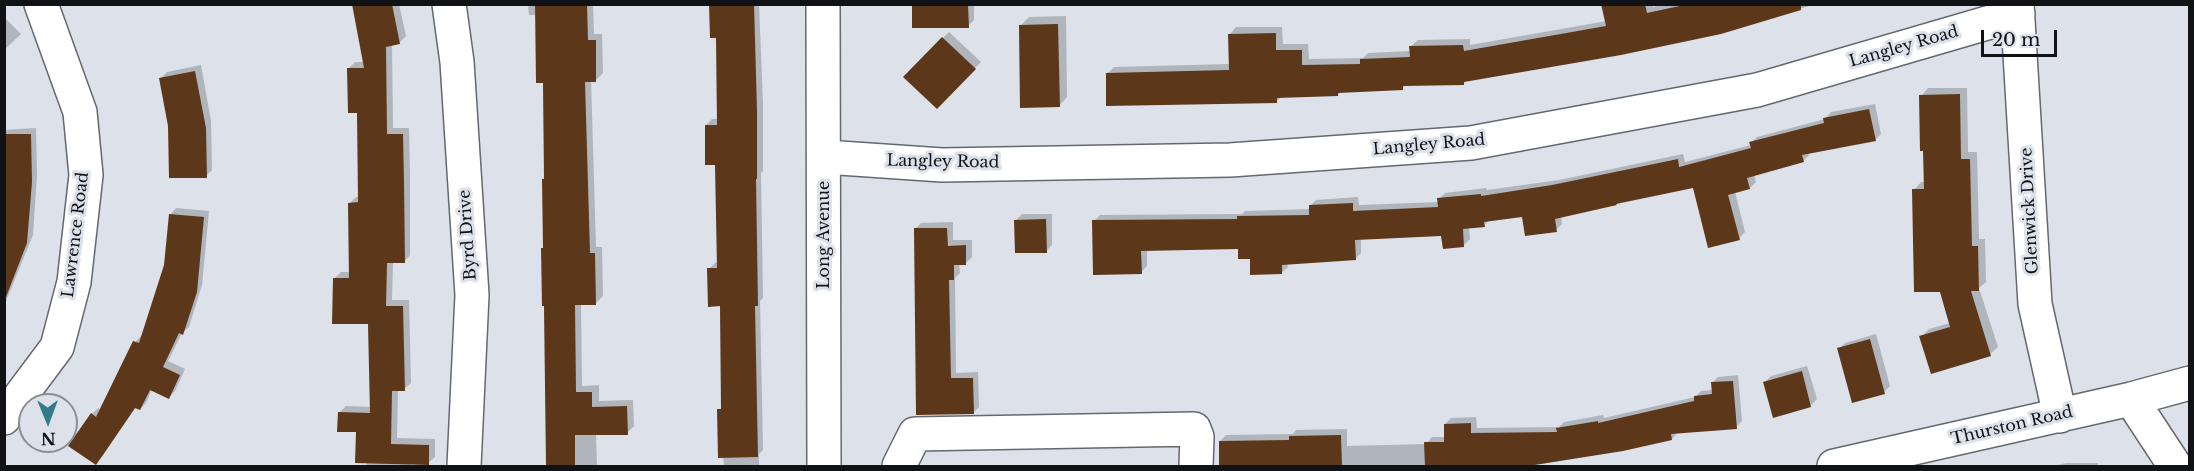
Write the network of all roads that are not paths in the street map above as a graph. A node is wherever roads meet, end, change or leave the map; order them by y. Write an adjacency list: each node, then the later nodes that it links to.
1 (41, 4): 9 (street, Lawrence Road)
2 (449, 4): 10 (street, Byrd Drive)
3 (823, 4): 5 (street, Long Avenue)
4 (2018, 9): 5 (street, Langley Road); 8 (street, Glenwick Drive)
5 (825, 157): 11 (street, Long Avenue)
6 (2190, 383): 7 (street, Thurston Road)
7 (2131, 399): 8 (street, Thurston Road); 15 (street)
8 (2060, 416): 14 (street, Thurston Road)
9 (4, 418)
10 (464, 466)
11 (824, 466)
12 (899, 466): 13 (street)
13 (1196, 466)
14 (1833, 466)
15 (2175, 466)

